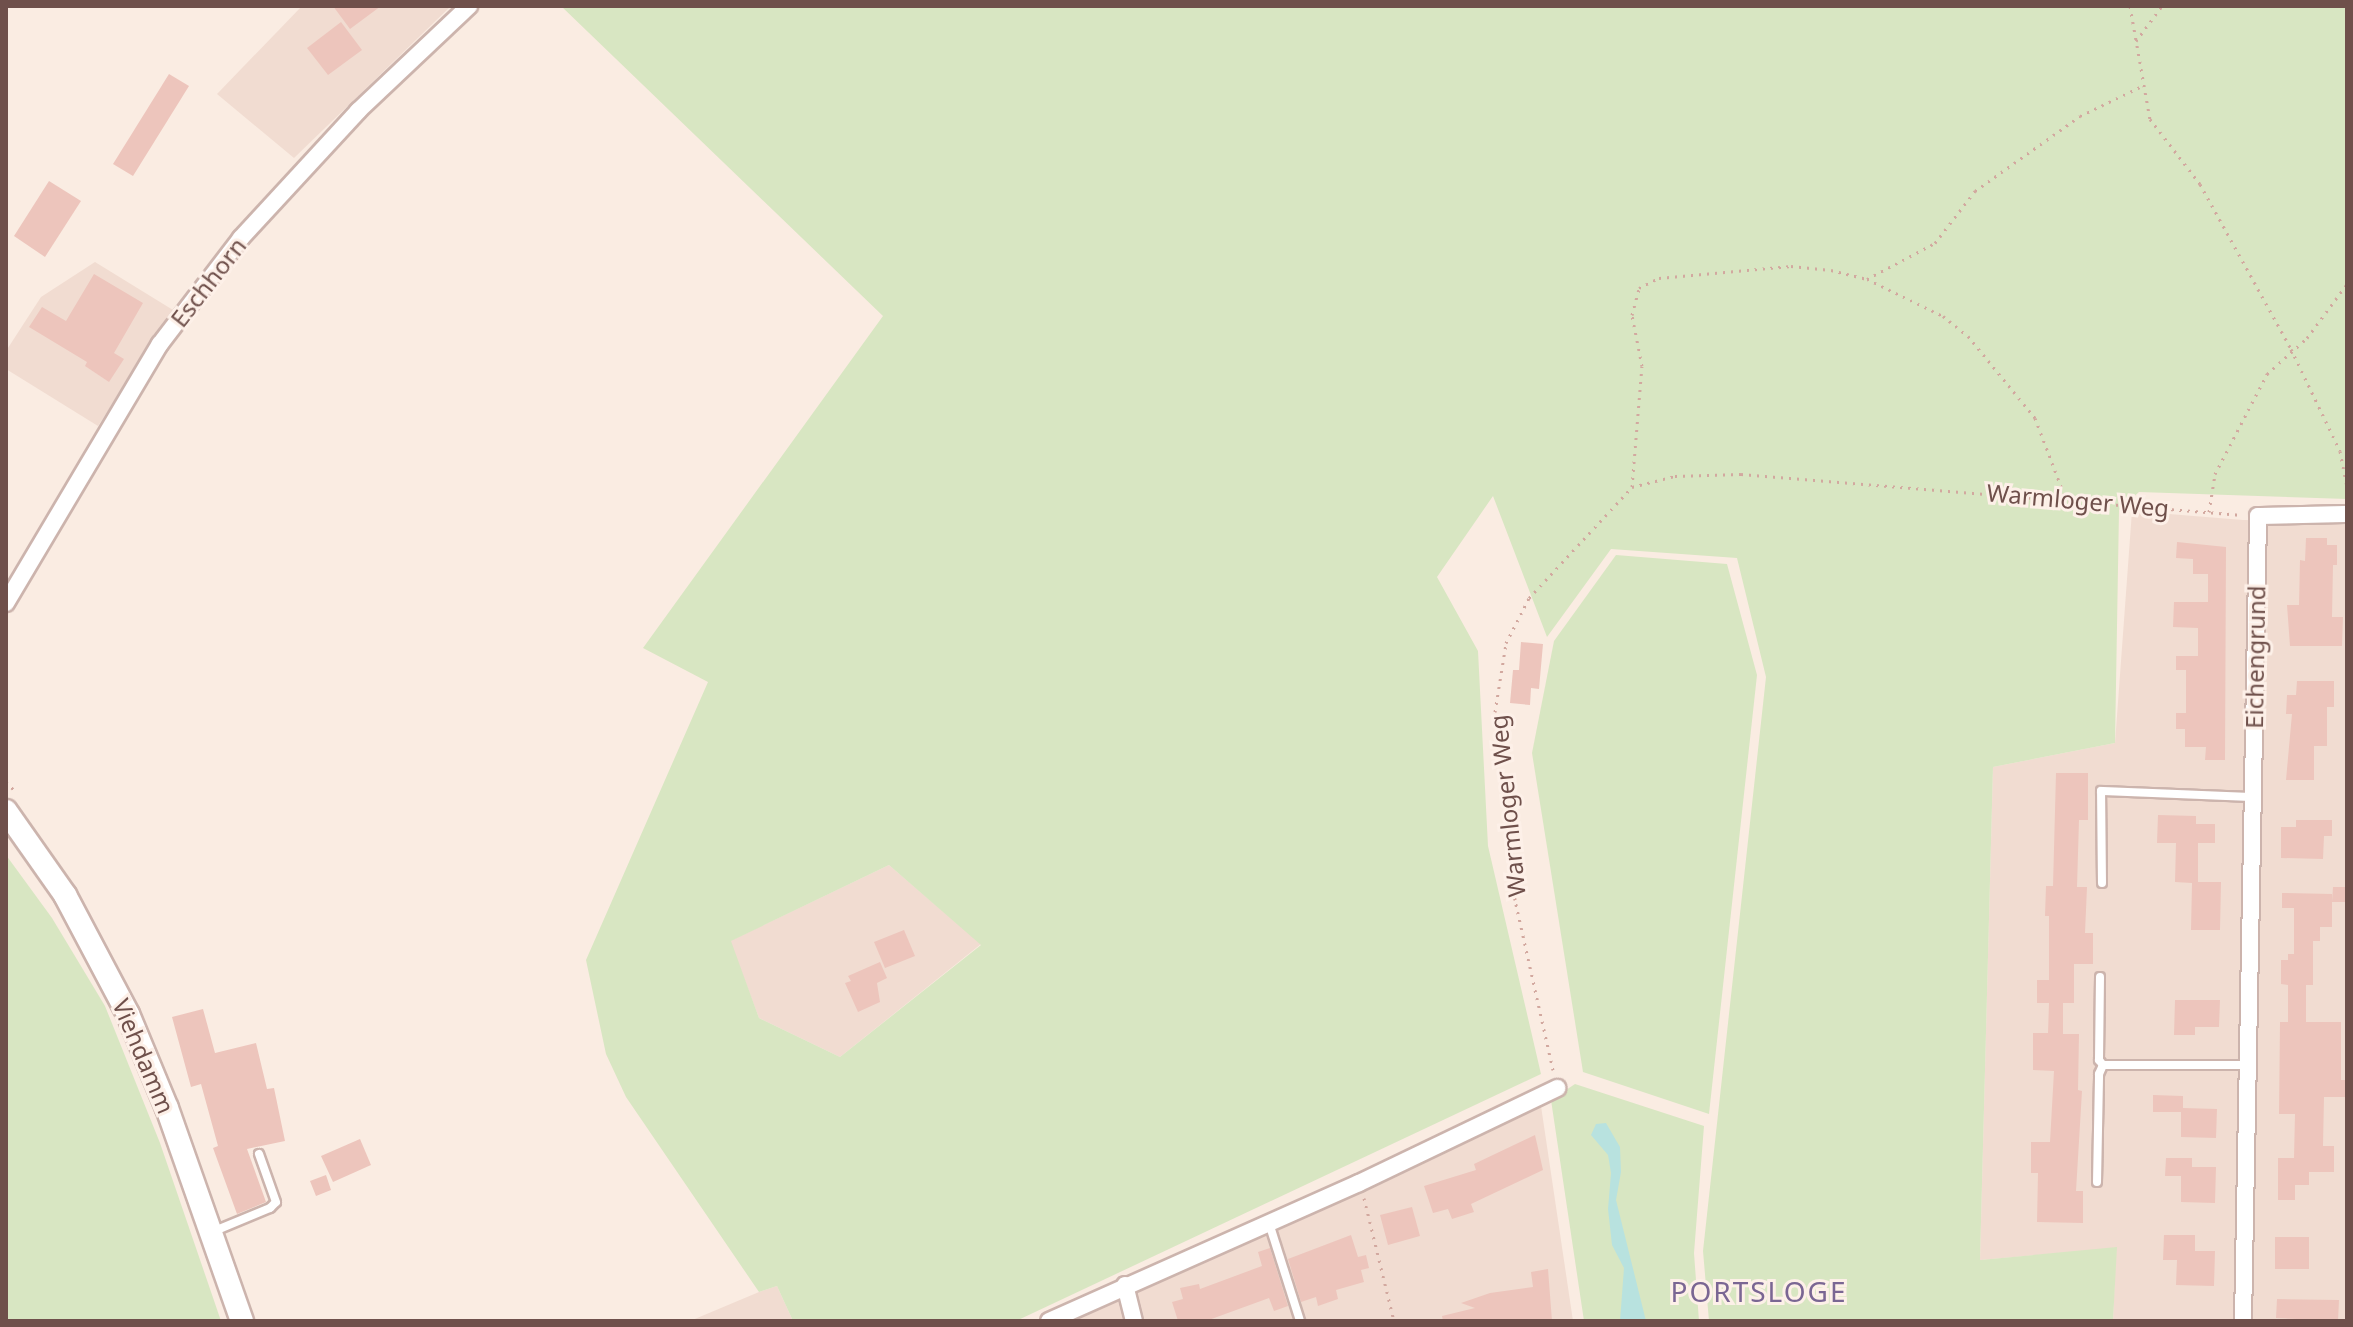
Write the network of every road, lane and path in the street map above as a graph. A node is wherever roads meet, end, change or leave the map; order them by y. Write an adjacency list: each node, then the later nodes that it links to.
1 (469, 6): 15 (street, Eschhorn)
2 (2130, 6): 4 (path)
3 (2162, 6): 4 (path)
4 (2136, 41): 5 (path)
5 (2144, 85): 6 (path); 8 (path)
6 (1867, 279): 10 (path); 11 (path)
7 (2347, 284): 8 (path)
8 (2291, 349): 9 (path); 12 (path)
9 (2347, 486)
10 (1632, 487): 11 (path, Warmloger Weg); 22 (path, Warmloger Weg)
11 (2065, 498): 12 (path, Warmloger Weg)
12 (2209, 512): 14 (path, Warmloger Weg)
13 (2347, 514): 14 (street)
14 (2258, 516): 16 (street, Eichengrund)
15 (6, 603)
16 (2253, 797): 18 (lane); 21 (street, Eichengrund)
17 (6, 811): 27 (main road, Viehdamm)
18 (2102, 883)
19 (2100, 977): 20 (lane)
20 (2103, 1065): 21 (lane); 24 (lane)
21 (2248, 1065): 34 (street, Eichengrund)
22 (1557, 1088): 25 (street)
23 (259, 1154): 27 (lane)
24 (2097, 1182)
25 (1359, 1183): 26 (street); 33 (path)
26 (1269, 1223): 28 (street); 32 (lane)
27 (211, 1232): 29 (main road, Viehdamm)
28 (1125, 1285): 30 (street); 31 (street)
29 (242, 1321)
30 (1049, 1321)
31 (1134, 1321)
32 (1300, 1321)
33 (1394, 1321)
34 (2243, 1321)

